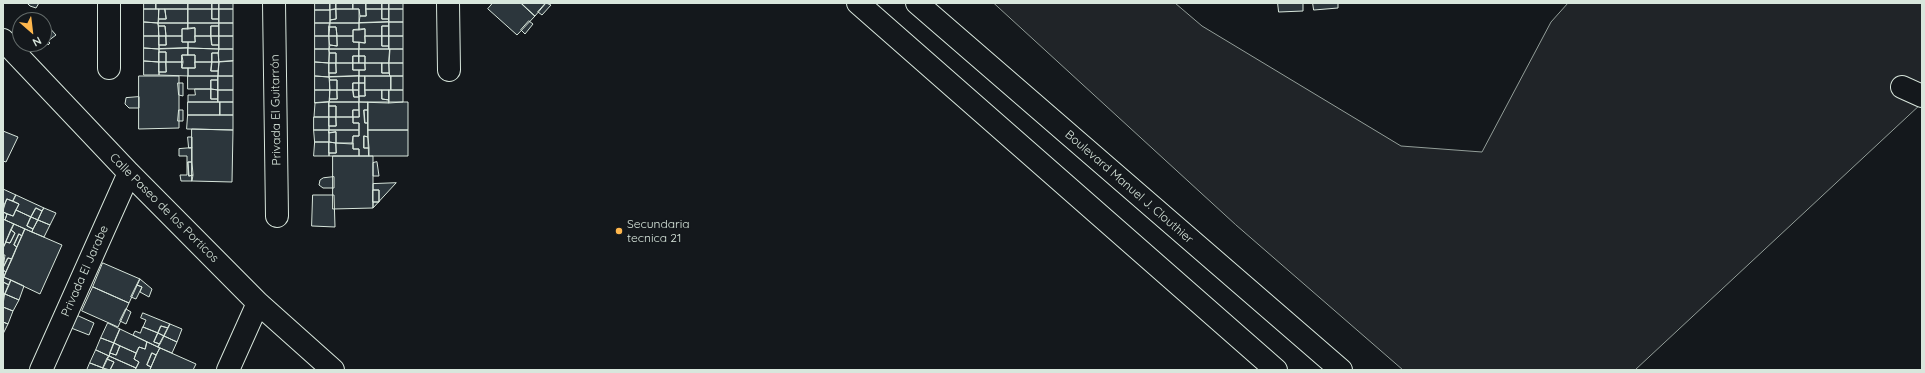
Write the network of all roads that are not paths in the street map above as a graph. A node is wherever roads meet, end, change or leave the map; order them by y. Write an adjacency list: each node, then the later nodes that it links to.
1 (109, 3): 7 (main road)
2 (274, 3): 12 (main road, Privada El Guitarrón)
3 (448, 3): 8 (main road)
4 (858, 3): 17 (main road)
5 (917, 3): 18 (main road, Boulevard Manuel J. Clouthier)
6 (6, 50): 11 (main road, Calle Paseo de los Porticos)
7 (109, 68)
8 (449, 70)
9 (1902, 87): 10 (main road)
10 (1922, 96)
11 (129, 173): 13 (main road, Calle Paseo de los Porticos); 14 (main road, Privada El Jarabe)
12 (277, 216)
13 (258, 303): 15 (main road); 16 (main road, Calle Paseo de los Porticos)
14 (41, 370)
15 (228, 370)
16 (332, 370)
17 (1276, 370)
18 (1341, 370)

